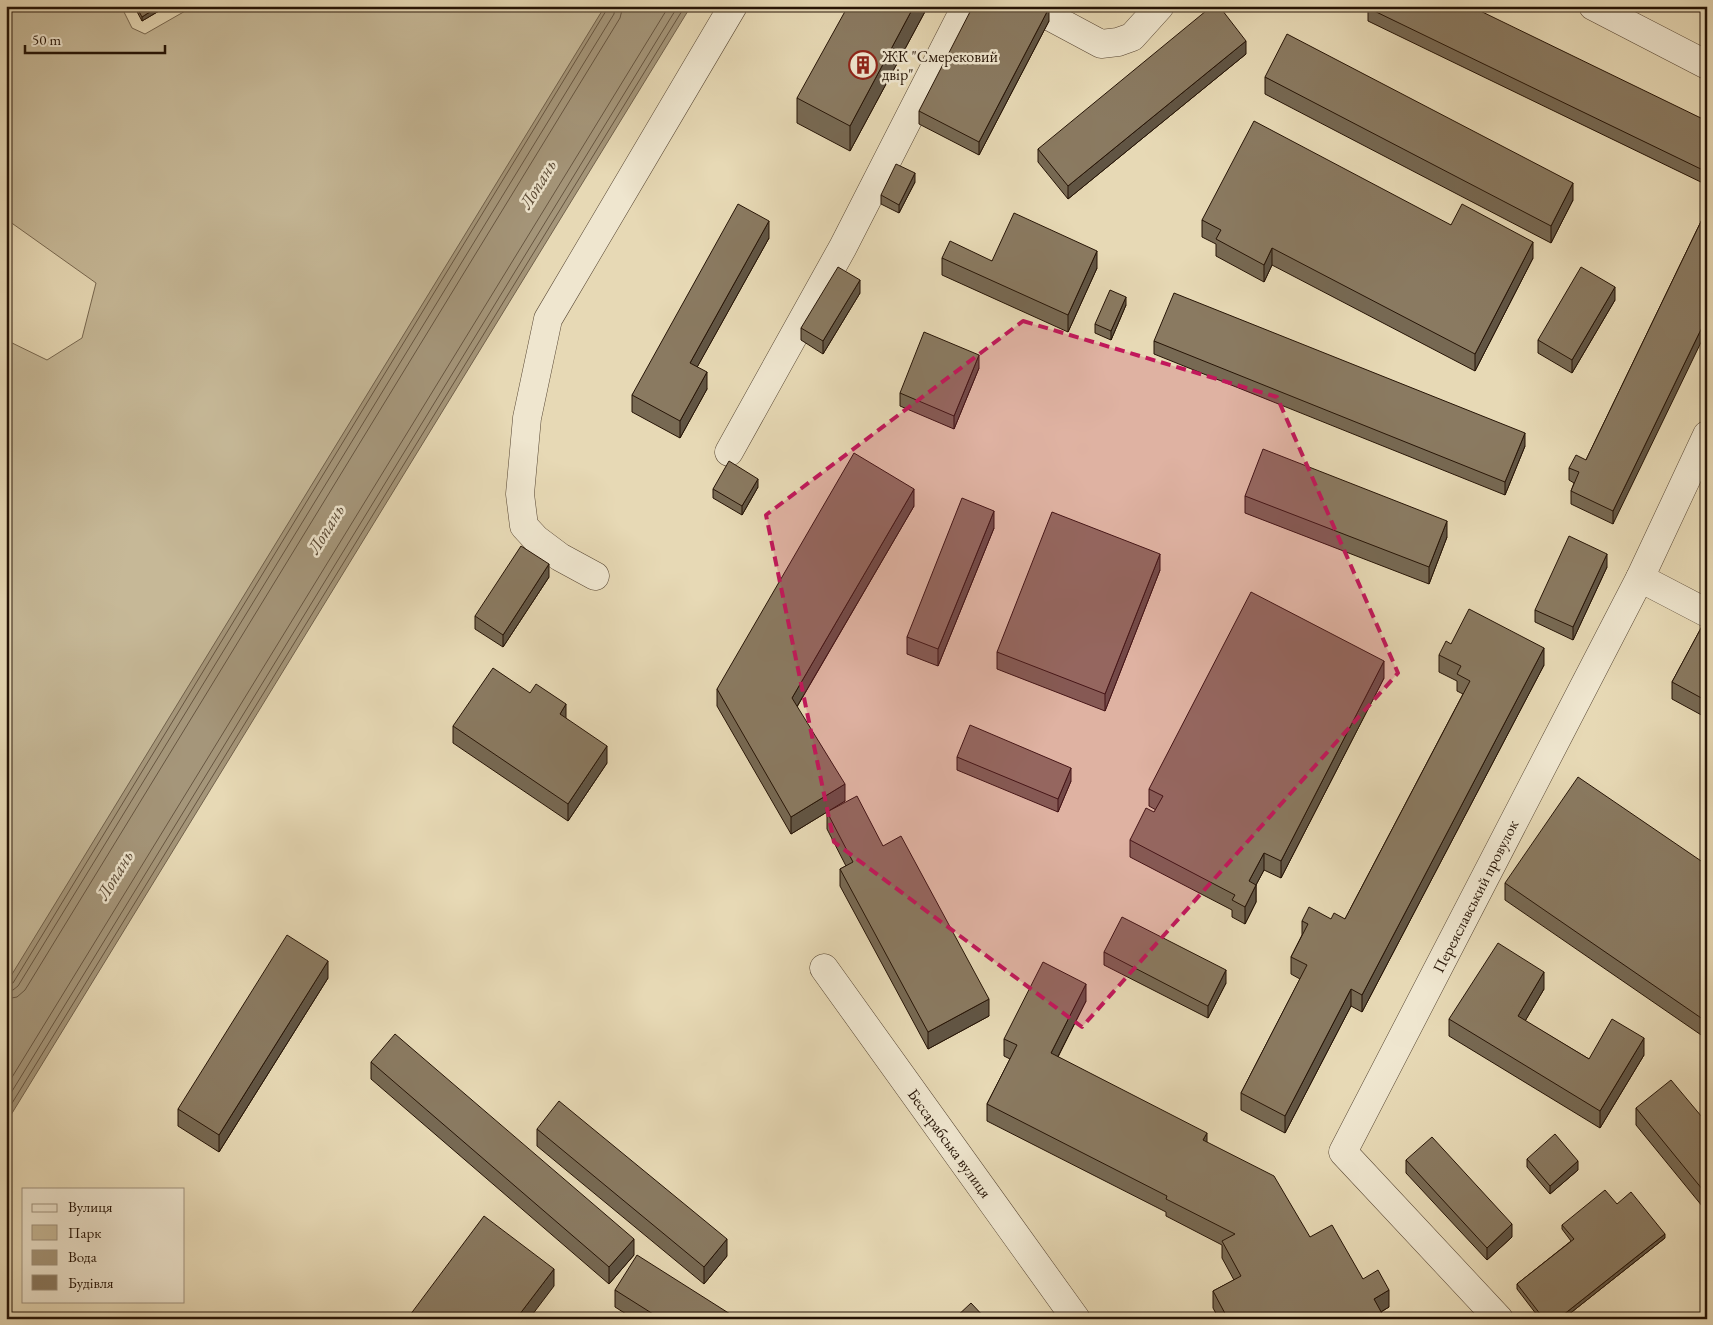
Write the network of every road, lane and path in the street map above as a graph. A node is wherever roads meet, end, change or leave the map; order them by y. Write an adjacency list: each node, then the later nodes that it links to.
1 (733, 6): 9 (street)
2 (966, 6): 8 (street)
3 (1030, 6): 4 (street)
4 (1160, 6)
5 (1593, 6): 6 (street)
6 (1707, 65)
7 (1707, 435): 10 (street, Переяславський провулок)
8 (729, 452)
9 (595, 576)
10 (1640, 578): 11 (street); 14 (street, Переяславський провулок)
11 (1707, 613)
12 (824, 968): 13 (street, Бессарабська вулиця)
13 (1076, 1319)
14 (1500, 1319)

